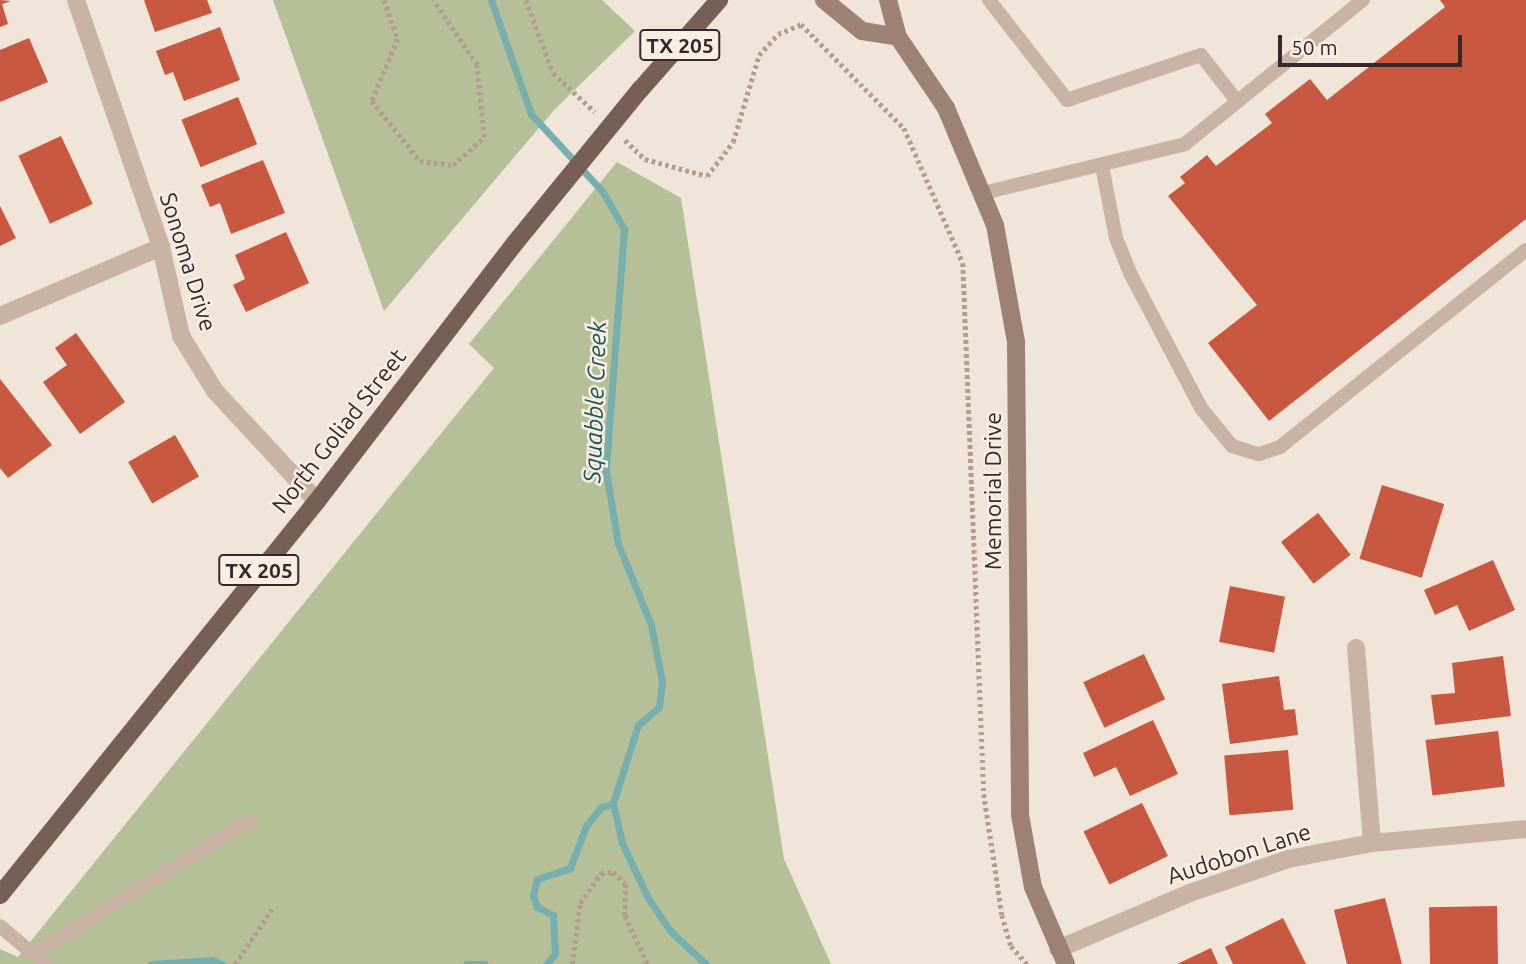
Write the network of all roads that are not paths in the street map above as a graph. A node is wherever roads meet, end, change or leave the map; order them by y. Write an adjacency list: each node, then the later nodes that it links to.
1 (76, 0): 11 (street, Sonoma Drive)
2 (719, 0): 14 (main road, North Goliad Street / TX 205, bridge)
3 (824, 0): 7 (street)
4 (888, 0): 7 (street, Memorial Drive)
5 (989, 0): 8 (lane)
6 (1363, 0): 8 (lane)
7 (898, 37): 10 (street, Memorial Drive)
8 (1237, 102): 9 (lane)
9 (1102, 166): 10 (lane); 12 (lane)
10 (983, 193): 22 (street, Memorial Drive)
11 (160, 247): 13 (street); 14 (street, Sonoma Drive)
12 (1526, 250)
13 (0, 316)
14 (317, 501): 19 (main road, North Goliad Street / TX 205)
15 (1356, 648): 18 (street)
16 (251, 820): 21 (lane)
17 (1526, 829): 18 (street, Audobon Lane)
18 (1372, 842): 22 (street, Audobon Lane)
19 (0, 895)
20 (0, 926): 21 (lane)
21 (33, 954): 23 (lane)
22 (1062, 957)
23 (45, 964)

